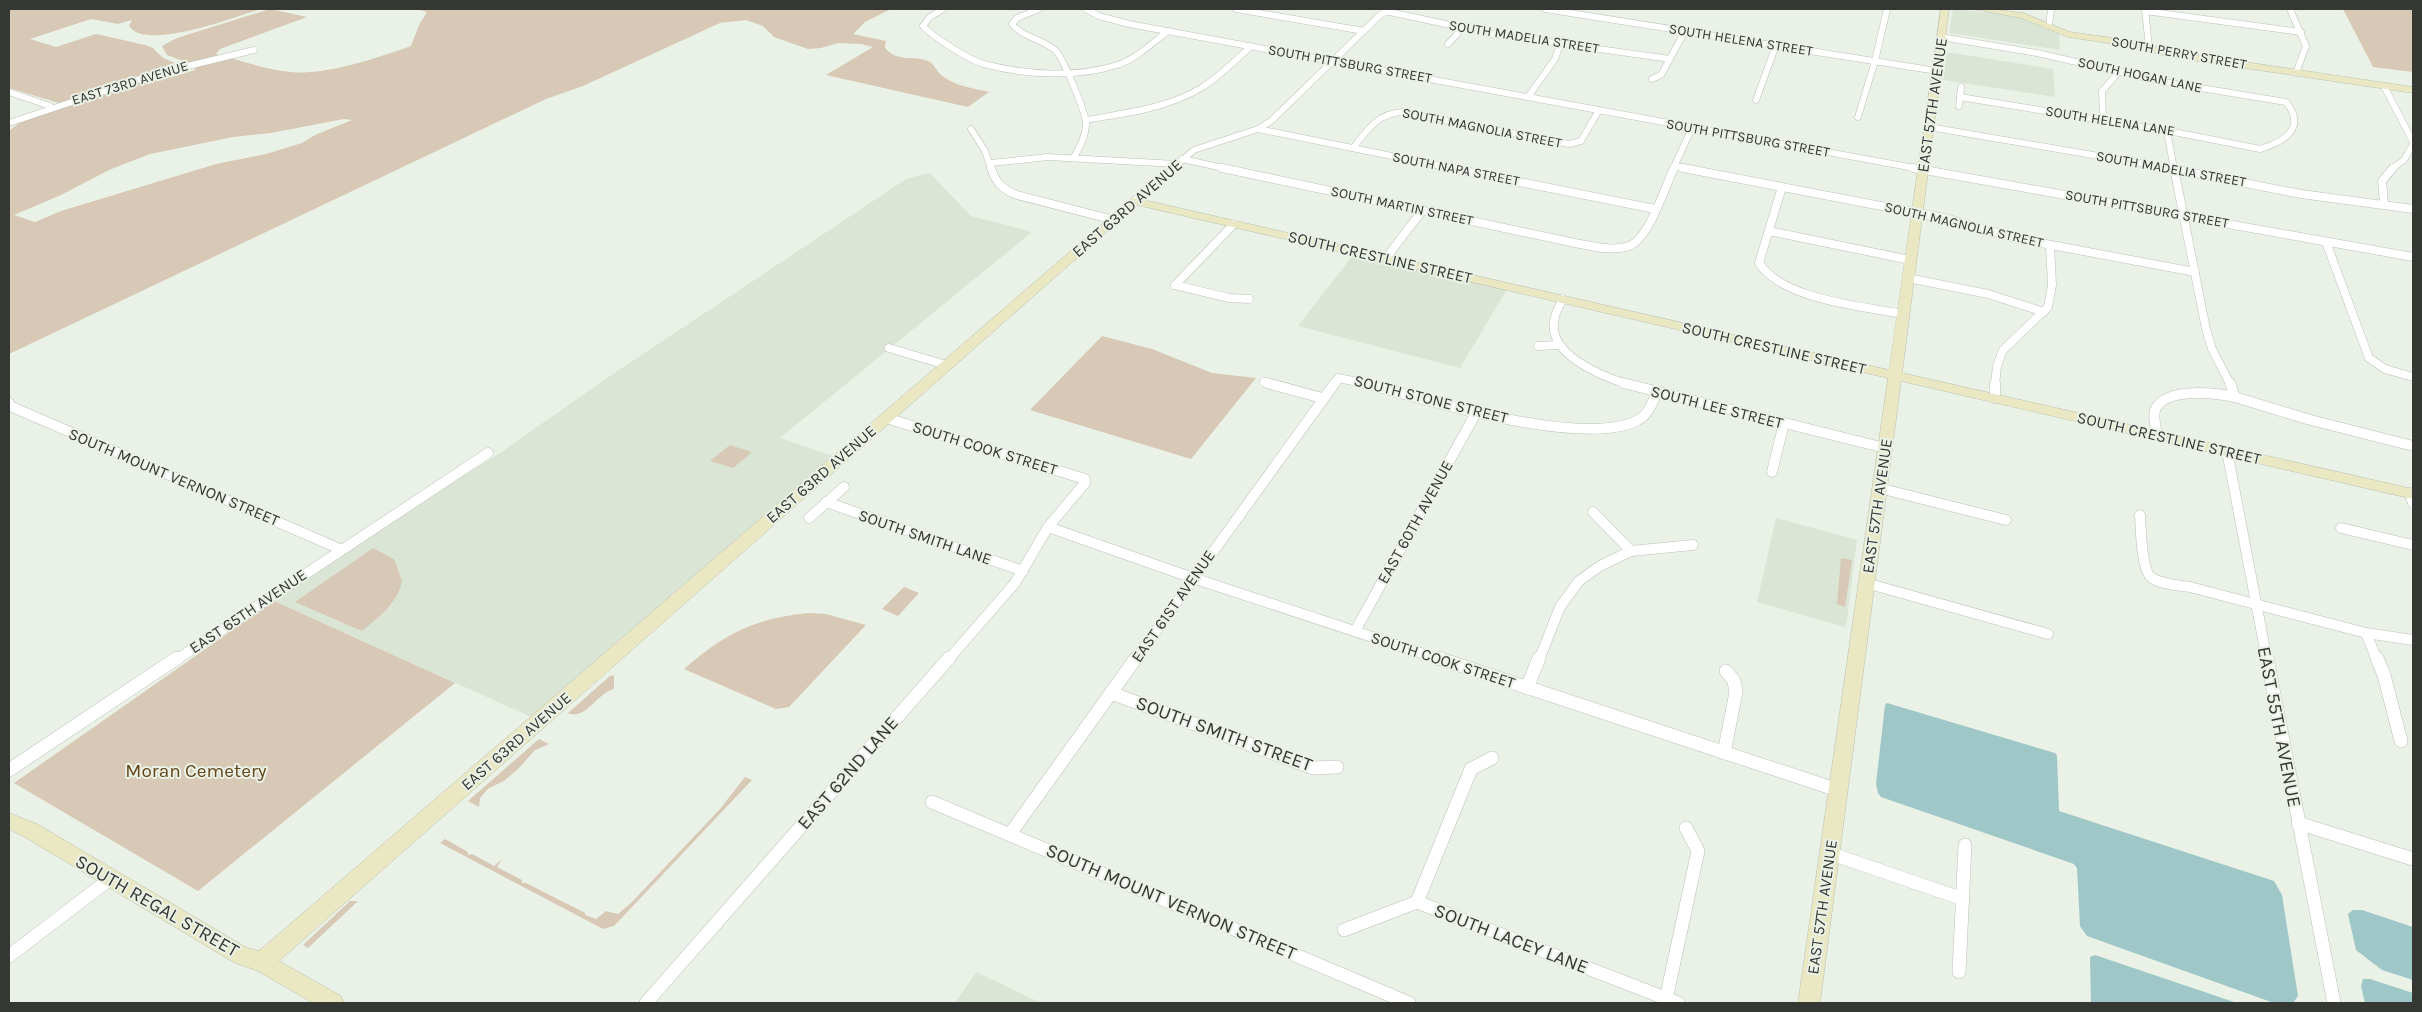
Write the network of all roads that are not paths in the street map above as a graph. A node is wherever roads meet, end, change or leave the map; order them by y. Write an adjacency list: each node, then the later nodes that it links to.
1 (943, 9): 31 (street)
2 (1038, 9): 31 (street)
3 (1086, 9): 15 (street, SOUTH PITTSBURG STREET)
4 (1236, 9): 16 (street)
5 (1386, 9): 14 (street, SOUTH MADELIA STREET); 16 (street, EAST 63RD AVENUE)
6 (1545, 9): 17 (street, SOUTH HELENA STREET)
7 (1887, 9): 28 (street)
8 (1945, 9): 19 (street, EAST 57TH AVENUE)
9 (1977, 9): 13 (street, SOUTH PERRY STREET)
10 (2051, 9): 13 (street)
11 (2290, 9): 18 (street)
12 (2145, 10): 18 (street); 24 (street)
13 (2050, 26): 24 (street, SOUTH PERRY STREET)
14 (1462, 29): 20 (street); 21 (street, SOUTH MADELIA STREET)
15 (1168, 31): 23 (street, SOUTH PITTSBURG STREET); 31 (street)
16 (1364, 31): 27 (street, EAST 63RD AVENUE)
17 (1685, 31): 22 (street, SOUTH HELENA STREET); 26 (street)
18 (2301, 32): 32 (street)
19 (1941, 38): 29 (street, EAST 57TH AVENUE); 30 (street, SOUTH HOGAN LANE)
20 (1448, 44)
21 (1560, 44): 26 (street, SOUTH MADELIA STREET); 38 (street)
22 (1776, 45): 28 (street, SOUTH HELENA STREET); 40 (street)
23 (1251, 46): 27 (street, SOUTH PITTSBURG STREET); 45 (street)
24 (2149, 47): 32 (street, SOUTH PERRY STREET)
25 (254, 50): 41 (street, EAST 73RD AVENUE)
26 (1670, 59): 33 (street)
27 (1334, 61): 38 (street, SOUTH PITTSBURG STREET); 51 (street, EAST 63RD AVENUE)
28 (1875, 61): 29 (street, SOUTH HELENA STREET); 44 (street)
29 (1937, 71): 50 (street, EAST 57TH AVENUE)
30 (2119, 72): 46 (street); 57 (street, SOUTH HOGAN LANE)
31 (1068, 73): 45 (street)
32 (2296, 73): 34 (street, SOUTH PERRY STREET)
33 (1652, 79)
34 (2384, 86): 36 (street, SOUTH PERRY STREET); 48 (street)
35 (1961, 87): 39 (street)
36 (2413, 90)
37 (9, 92): 41 (street)
38 (1528, 97): 43 (street, SOUTH PITTSBURG STREET)
39 (1960, 97): 42 (street); 46 (street, SOUTH HELENA LANE)
40 (1756, 100)
41 (54, 106): 47 (street, EAST 73RD AVENUE)
42 (1959, 106)
43 (1599, 110): 52 (street, SOUTH PITTSBURG STREET); 56 (street, SOUTH MAGNOLIA STREET)
44 (1858, 117)
45 (1086, 120): 58 (street)
46 (2103, 120): 54 (street, SOUTH HELENA LANE)
47 (9, 123)
48 (2404, 124): 49 (street); 55 (street)
49 (2413, 125)
50 (1929, 127): 64 (street, EAST 57TH AVENUE); 65 (street, SOUTH MADELIA STREET)
51 (1258, 128): 56 (street, SOUTH NAPA STREET); 61 (street, EAST 63RD AVENUE)
52 (1692, 128): 63 (street); 64 (street, SOUTH PITTSBURG STREET)
53 (971, 130): 62 (street)
54 (2167, 130): 57 (street, SOUTH HELENA LANE); 65 (street)
55 (2413, 143): 59 (street)
56 (1353, 148): 69 (street, SOUTH NAPA STREET)
57 (2260, 149)
58 (1074, 157): 61 (street, SOUTH MARTIN STREET); 62 (street, SOUTH MARTIN STREET)
59 (2404, 158): 60 (street); 68 (street)
60 (2413, 161)
61 (1180, 162): 67 (street, EAST 63RD AVENUE); 71 (street, SOUTH MARTIN STREET)
62 (991, 163): 74 (street)
63 (1675, 166): 66 (street, SOUTH MAGNOLIA STREET); 69 (street)
64 (1923, 169): 72 (street, EAST 57TH AVENUE); 73 (street, SOUTH PITTSBURG STREET)
65 (2174, 169): 68 (street, SOUTH MADELIA STREET); 73 (street)
66 (1782, 187): 72 (street, SOUTH MAGNOLIA STREET); 76 (street)
67 (1135, 201): 74 (street, EAST 63RD AVENUE); 75 (street, SOUTH CRESTLINE STREET)
68 (2384, 204): 70 (street, SOUTH MADELIA STREET)
69 (1655, 209): 71 (street, SOUTH MARTIN STREET)
70 (2413, 209)
71 (1422, 210): 80 (street)
72 (1917, 212): 78 (street, SOUTH MAGNOLIA STREET); 81 (street, EAST 57TH AVENUE)
73 (2183, 216): 77 (street, SOUTH PITTSBURG STREET); 82 (street)
74 (1114, 220): 91 (street, EAST 63RD AVENUE)
75 (1234, 224): 80 (street, SOUTH CRESTLINE STREET); 84 (street)
76 (1769, 232): 81 (street); 87 (street)
77 (2326, 242): 79 (street, SOUTH PITTSBURG STREET); 93 (street)
78 (2050, 245): 82 (street, SOUTH MAGNOLIA STREET); 86 (street)
79 (2413, 257)
80 (1386, 258): 85 (street, SOUTH CRESTLINE STREET)
81 (1910, 260): 83 (street, EAST 57TH AVENUE)
82 (2195, 272): 97 (street)
83 (1908, 278): 86 (street); 87 (street, EAST 57TH AVENUE)
84 (1248, 299)
85 (1563, 299): 88 (street); 92 (street, SOUTH CRESTLINE STREET)
86 (2044, 312): 99 (street)
87 (1903, 314): 92 (street, EAST 57TH AVENUE)
88 (1559, 344): 89 (street); 96 (street, SOUTH LEE STREET)
89 (1538, 346)
90 (889, 348): 91 (street)
91 (946, 365): 102 (street, EAST 63RD AVENUE)
92 (1895, 375): 99 (street, SOUTH CRESTLINE STREET); 106 (street, EAST 57TH AVENUE)
93 (2413, 377)
94 (1338, 378): 98 (street, EAST 61ST AVENUE); 101 (street, SOUTH STONE STREET)
95 (1264, 382): 98 (street)
96 (1657, 392): 101 (street, SOUTH STONE STREET); 103 (street, SOUTH LEE STREET)
97 (2235, 397): 104 (street); 105 (street)
98 (1322, 398): 126 (street, EAST 61ST AVENUE)
99 (1995, 398): 104 (street, SOUTH CRESTLINE STREET)
100 (9, 403): 123 (street, SOUTH MOUNT VERNON STREET)
101 (1476, 413): 129 (street, EAST 60TH AVENUE)
102 (886, 418): 110 (street, SOUTH COOK STREET); 155 (street, EAST 63RD AVENUE)
103 (1784, 423): 106 (street, SOUTH LEE STREET); 109 (street)
104 (2157, 435): 107 (street, SOUTH CRESTLINE STREET)
105 (2413, 446)
106 (1885, 448): 112 (street, EAST 57TH AVENUE)
107 (2227, 451): 113 (street, SOUTH CRESTLINE STREET); 128 (street, EAST 55TH AVENUE)
108 (488, 452): 123 (street, EAST 65TH AVENUE)
109 (1772, 472)
110 (1085, 479): 120 (street, EAST 62ND LANE)
111 (844, 487): 114 (street)
112 (1879, 488): 118 (street); 127 (street, EAST 57TH AVENUE)
113 (2412, 497)
114 (826, 502): 117 (street); 125 (street, SOUTH SMITH LANE)
115 (1593, 512): 124 (street)
116 (2140, 515): 128 (street)
117 (809, 518)
118 (2006, 520)
119 (2340, 528): 122 (street)
120 (1046, 533): 125 (street, EAST 62ND LANE); 126 (street, SOUTH COOK STREET)
121 (1693, 545): 124 (street)
122 (2413, 545)
123 (340, 549): 140 (street, EAST 65TH AVENUE)
124 (1631, 551): 134 (street)
125 (1023, 571): 159 (street, EAST 62ND LANE)
126 (1193, 578): 129 (street, SOUTH COOK STREET); 135 (street, EAST 61ST AVENUE)
127 (1866, 584): 131 (street); 141 (street, EAST 57TH AVENUE)
128 (2256, 604): 130 (street); 144 (street, EAST 55TH AVENUE)
129 (1355, 631): 134 (street, SOUTH COOK STREET)
130 (2366, 633): 132 (street); 136 (street)
131 (2048, 634)
132 (2413, 640)
133 (1726, 671): 137 (street)
134 (1527, 688): 137 (street, SOUTH COOK STREET)
135 (1111, 694): 139 (street, SOUTH SMITH STREET); 146 (street, EAST 61ST AVENUE)
136 (2402, 741)
137 (1724, 753): 141 (street, SOUTH COOK STREET)
138 (1492, 758): 152 (street)
139 (1337, 767)
140 (9, 770)
141 (1838, 790): 148 (street, EAST 57TH AVENUE)
142 (932, 802): 146 (street, SOUTH MOUNT VERNON STREET)
143 (9, 821): 150 (street, SOUTH REGAL STREET)
144 (2298, 824): 149 (street); 162 (street, EAST 55TH AVENUE)
145 (1686, 828): 157 (street)
146 (1010, 834): 160 (street, SOUTH MOUNT VERNON STREET)
147 (1965, 845): 151 (street)
148 (1829, 853): 151 (street); 161 (street, EAST 57TH AVENUE)
149 (2413, 859)
150 (110, 879): 154 (street); 155 (street, SOUTH REGAL STREET)
151 (1963, 899): 156 (street)
152 (1417, 902): 153 (street, SOUTH LACEY LANE); 157 (street, SOUTH LACEY LANE)
153 (1344, 930)
154 (9, 956)
155 (262, 962): 158 (street, SOUTH REGAL STREET)
156 (1959, 972)
157 (1672, 1001)
158 (333, 1003)
159 (646, 1003)
160 (1409, 1003)
161 (1810, 1003)
162 (2334, 1003)

